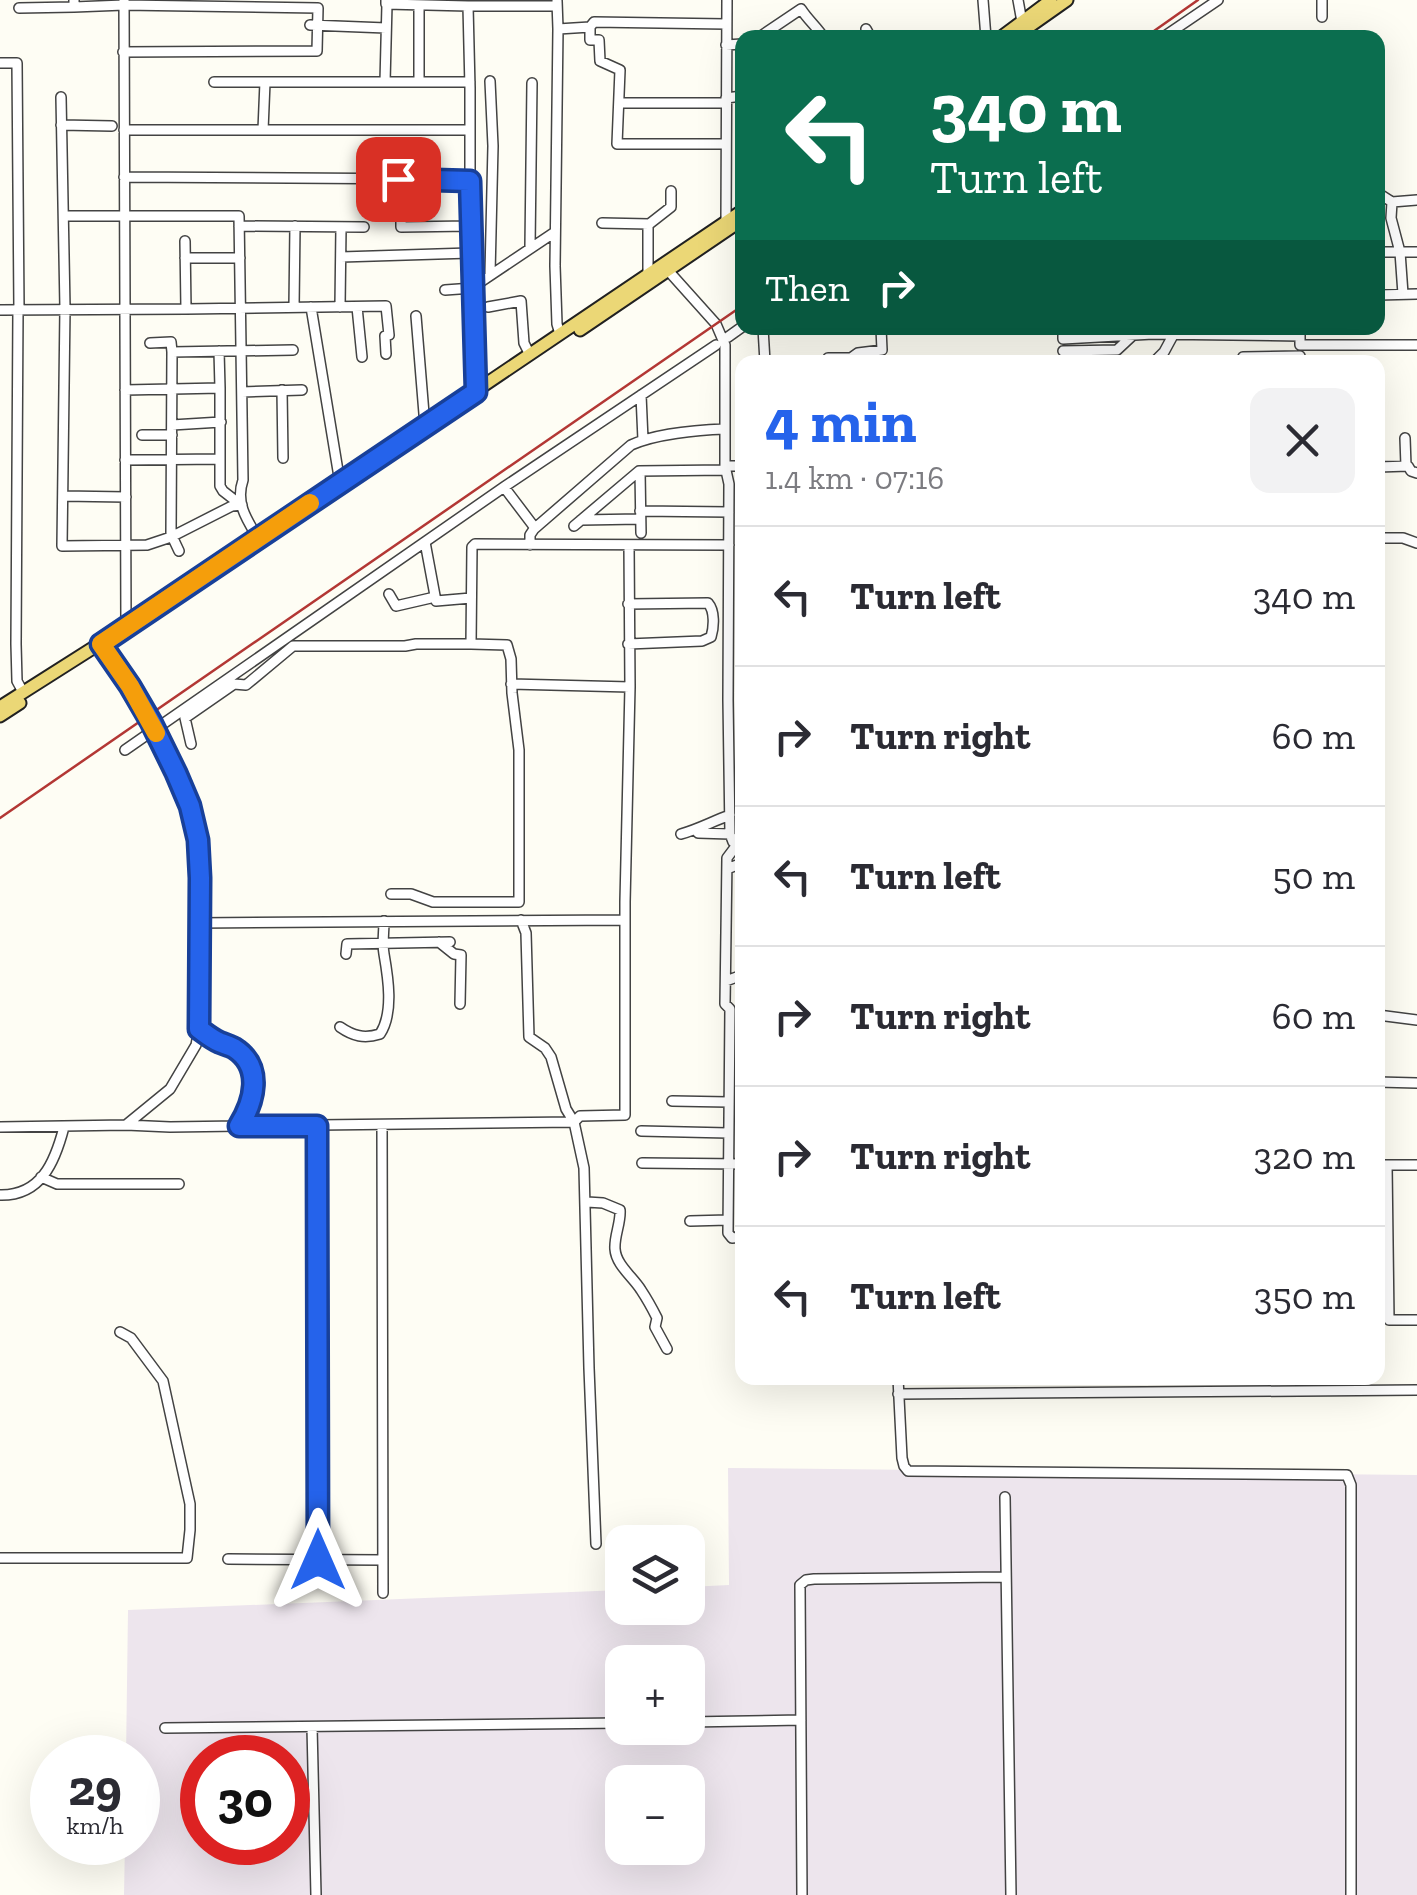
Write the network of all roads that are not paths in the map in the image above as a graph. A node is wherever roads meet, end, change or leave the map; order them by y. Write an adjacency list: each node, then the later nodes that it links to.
1 (726, 0): 21 (street)
2 (984, 0): 28 (street)
3 (1018, 0): 20 (street)
4 (1051, 0): 20 (main road)
5 (1067, 0): 30 (main road)
6 (1218, 0): 31 (street)
7 (1322, 0): 19 (street)
8 (124, 2): 11 (street); 14 (street); 34 (street)
9 (386, 2): 16 (street); 24 (street)
10 (442, 2): 16 (street); 17 (street)
11 (219, 3): 12 (street)
12 (262, 3): 22 (street)
13 (557, 3): 17 (street); 25 (street)
14 (74, 4): 18 (street)
15 (798, 4): 26 (street); 27 (street)
16 (419, 5): 40 (street)
17 (468, 6): 41 (street)
18 (19, 8)
19 (1322, 17)
20 (1022, 22): 29 (main road)
21 (726, 24): 23 (street); 33 (street)
22 (314, 25): 24 (street); 34 (street)
23 (590, 27): 25 (street); 46 (street)
24 (386, 28): 39 (street)
25 (558, 29): 73 (street)
26 (767, 30)
27 (820, 30)
28 (986, 30)
29 (1011, 30)
30 (1024, 30)
31 (1174, 30)
32 (735, 44): 33 (street)
33 (726, 45): 45 (street)
34 (124, 52): 49 (street)
35 (0, 63): 100 (street)
36 (490, 81): 85 (street)
37 (214, 82): 38 (street)
38 (264, 82): 39 (street); 50 (street)
39 (386, 82): 40 (street)
40 (419, 82): 41 (street)
41 (470, 82): 51 (street)
42 (532, 83): 75 (street)
43 (62, 97): 47 (street)
44 (735, 98): 45 (street)
45 (726, 101): 46 (street); 52 (street)
46 (618, 103): 52 (street)
47 (62, 125): 48 (street); 62 (street)
48 (112, 126)
49 (124, 130): 50 (street); 53 (street)
50 (262, 130): 51 (street)
51 (470, 130): 54 (street)
52 (725, 144): 64 (street)
53 (124, 178): 54 (street); 63 (street)
54 (470, 181): 71 (street)
55 (672, 190): 66 (street)
56 (401, 197): 71 (street)
57 (1385, 198): 60 (street)
58 (1417, 200): 60 (street)
59 (1385, 202): 60 (street)
60 (1392, 202): 77 (street)
61 (735, 215): 64 (main road)
62 (64, 216): 63 (street); 97 (street)
63 (124, 216): 68 (street); 92 (street)
64 (726, 222): 83 (main road)
65 (602, 223): 66 (street)
66 (649, 224): 84 (street)
67 (735, 224): 83 (main road)
68 (239, 226): 69 (street); 82 (street)
69 (295, 226): 70 (street); 93 (street)
70 (342, 226): 72 (street); 80 (street)
71 (470, 226): 79 (street)
72 (364, 227)
73 (555, 232): 75 (street); 104 (street)
74 (185, 241): 81 (street)
75 (530, 247): 85 (street)
76 (1385, 252): 77 (street)
77 (1400, 252): 78 (street); 88 (street)
78 (1417, 252)
79 (470, 253): 80 (street); 86 (street)
80 (341, 257): 95 (street)
81 (186, 258): 82 (street); 98 (street)
82 (240, 258): 99 (street)
83 (666, 267): 84 (main road); 138 (street); 153 (main road)
84 (648, 273): 104 (main road)
85 (490, 274): 86 (street)
86 (473, 288): 87 (street); 133 (street)
87 (444, 290)
88 (1403, 294): 89 (street); 90 (street)
89 (1417, 294)
90 (1385, 295)
91 (356, 306): 95 (street); 120 (street); 125 (street)
92 (124, 307): 97 (street); 98 (street); 128 (street)
93 (294, 307): 94 (street); 99 (street)
94 (311, 307): 95 (street); 153 (street)
95 (340, 307)
96 (488, 307): 121 (street)
97 (64, 308): 100 (street); 155 (street)
98 (186, 308): 99 (street)
99 (241, 308): 117 (street)
100 (19, 309): 101 (street); 183 (street)
101 (0, 310)
102 (416, 316): 137 (street)
103 (735, 332): 109 (street)
104 (560, 334): 121 (main road)
105 (881, 335): 122 (street)
106 (1063, 335): 112 (street)
107 (1141, 335): 112 (street)
108 (1236, 335): 113 (street)
109 (728, 337)
110 (150, 342): 119 (street)
111 (716, 344): 134 (street)
112 (1063, 345): 123 (street)
113 (1300, 345): 114 (street); 124 (street)
114 (1417, 345)
115 (293, 350): 118 (street)
116 (219, 351): 117 (street); 119 (street); 127 (street)
117 (242, 351): 118 (street); 132 (street)
118 (264, 351): 126 (street)
119 (172, 352): 129 (street)
120 (386, 354)
121 (530, 355): 133 (main road)
122 (856, 355)
123 (1062, 355)
124 (1253, 355)
125 (362, 357)
126 (264, 365)
127 (220, 388): 129 (street); 135 (street)
128 (125, 390): 129 (street); 145 (street)
129 (172, 390): 139 (street)
130 (282, 390): 131 (street); 132 (street); 143 (street)
131 (302, 390)
132 (242, 392): 136 (street)
133 (476, 392): 137 (main road)
134 (642, 395): 142 (street); 154 (street)
135 (221, 424): 136 (street); 139 (street); 144 (street)
136 (242, 426): 157 (street)
137 (426, 426): 153 (main road)
138 (724, 429): 142 (street); 150 (street)
139 (172, 430): 140 (street); 146 (street)
140 (142, 435)
141 (1405, 438): 147 (street)
142 (643, 440): 160 (street)
143 (283, 458)
144 (220, 459): 146 (street); 157 (street)
145 (125, 460): 146 (street); 156 (street)
146 (172, 460): 162 (street)
147 (1406, 466): 149 (street); 152 (street)
148 (735, 467): 150 (street)
149 (1385, 467)
150 (726, 468): 151 (street); 158 (street)
151 (640, 470): 159 (street); 159 (street)
152 (1417, 473)
153 (342, 485): 163 (main road); 171 (main road)
154 (504, 487): 160 (street); 165 (street)
155 (63, 496): 156 (street); 169 (street)
156 (126, 497): 169 (street)
157 (242, 506): 162 (street); 163 (street)
158 (729, 512): 159 (street); 168 (street)
159 (640, 515): 161 (street)
160 (536, 528): 166 (street)
161 (641, 532)
162 (172, 537): 169 (street); 172 (street)
163 (258, 538): 171 (main road)
164 (1385, 538): 170 (street)
165 (425, 542): 174 (street); 188 (street)
166 (530, 545): 167 (street); 175 (street)
167 (628, 545): 168 (street); 176 (street)
168 (729, 545): 184 (street)
169 (126, 546): 177 (street)
170 (1417, 548)
171 (249, 549): 177 (main road); 180 (main road)
172 (178, 551)
173 (389, 594): 174 (street)
174 (435, 597): 175 (street)
175 (472, 598): 178 (street)
176 (628, 604): 179 (street); 179 (street)
177 (126, 627): 180 (main road)
178 (471, 644): 181 (street); 187 (street)
179 (628, 644): 182 (street)
180 (103, 646): 183 (main road); 186 (main road); 199 (street)
181 (512, 684): 182 (street); 195 (street)
182 (630, 688): 197 (street)
183 (23, 692): 186 (main road)
184 (728, 700): 185 (street); 189 (street)
185 (735, 700)
186 (0, 708)
187 (191, 744)
188 (125, 750)
189 (730, 814): 190 (street); 190 (street)
190 (730, 834): 191 (street)
191 (735, 842)
192 (735, 853): 194 (street)
193 (735, 866): 194 (street)
194 (727, 869): 203 (street)
195 (390, 894)
196 (521, 920): 197 (street); 198 (street); 215 (street)
197 (625, 920): 215 (street)
198 (384, 922): 199 (street); 200 (street)
199 (198, 923): 208 (street)
200 (384, 942): 201 (street); 204 (street); 207 (street)
201 (346, 954)
202 (735, 978): 203 (street)
203 (726, 981): 209 (street)
204 (460, 1004)
205 (1385, 1016): 206 (street)
206 (1417, 1020)
207 (340, 1027)
208 (199, 1029): 216 (street); 218 (street)
209 (729, 1069): 210 (street); 214 (street)
210 (735, 1069)
211 (1385, 1082): 212 (street)
212 (1417, 1083)
213 (672, 1102): 214 (street)
214 (728, 1102): 223 (street)
215 (574, 1122): 217 (street); 232 (street)
216 (126, 1125): 218 (street); 220 (street)
217 (382, 1125): 219 (street); 248 (street)
218 (239, 1126): 219 (street)
219 (317, 1126): 247 (street)
220 (64, 1127): 221 (street); 229 (street)
221 (0, 1128)
222 (641, 1131): 223 (street)
223 (728, 1133): 225 (street)
224 (642, 1163): 225 (street)
225 (727, 1164): 226 (street); 234 (street)
226 (735, 1164)
227 (1385, 1165): 228 (street)
228 (1417, 1165)
229 (42, 1177): 230 (street); 231 (street)
230 (179, 1184)
231 (0, 1194)
232 (586, 1202): 239 (street); 244 (street)
233 (690, 1220): 234 (street)
234 (728, 1220): 235 (street)
235 (735, 1238)
236 (1385, 1320): 237 (street)
237 (1417, 1320)
238 (120, 1332): 245 (street)
239 (667, 1349)
240 (898, 1385): 242 (street)
241 (1417, 1390): 242 (street)
242 (898, 1394): 260 (street)
243 (1005, 1497): 249 (street)
244 (596, 1544)
245 (0, 1558)
246 (228, 1559): 247 (street)
247 (318, 1560): 248 (street); 250 (street)
248 (383, 1560): 251 (street)
249 (1006, 1577): 252 (street); 259 (street)
250 (318, 1579)
251 (383, 1593)
252 (801, 1720): 254 (street); 258 (street)
253 (605, 1722): 255 (street)
254 (705, 1722)
255 (312, 1726): 256 (street); 257 (street)
256 (165, 1728)
257 (316, 1895)
258 (802, 1895)
259 (1011, 1895)
260 (1351, 1895)

